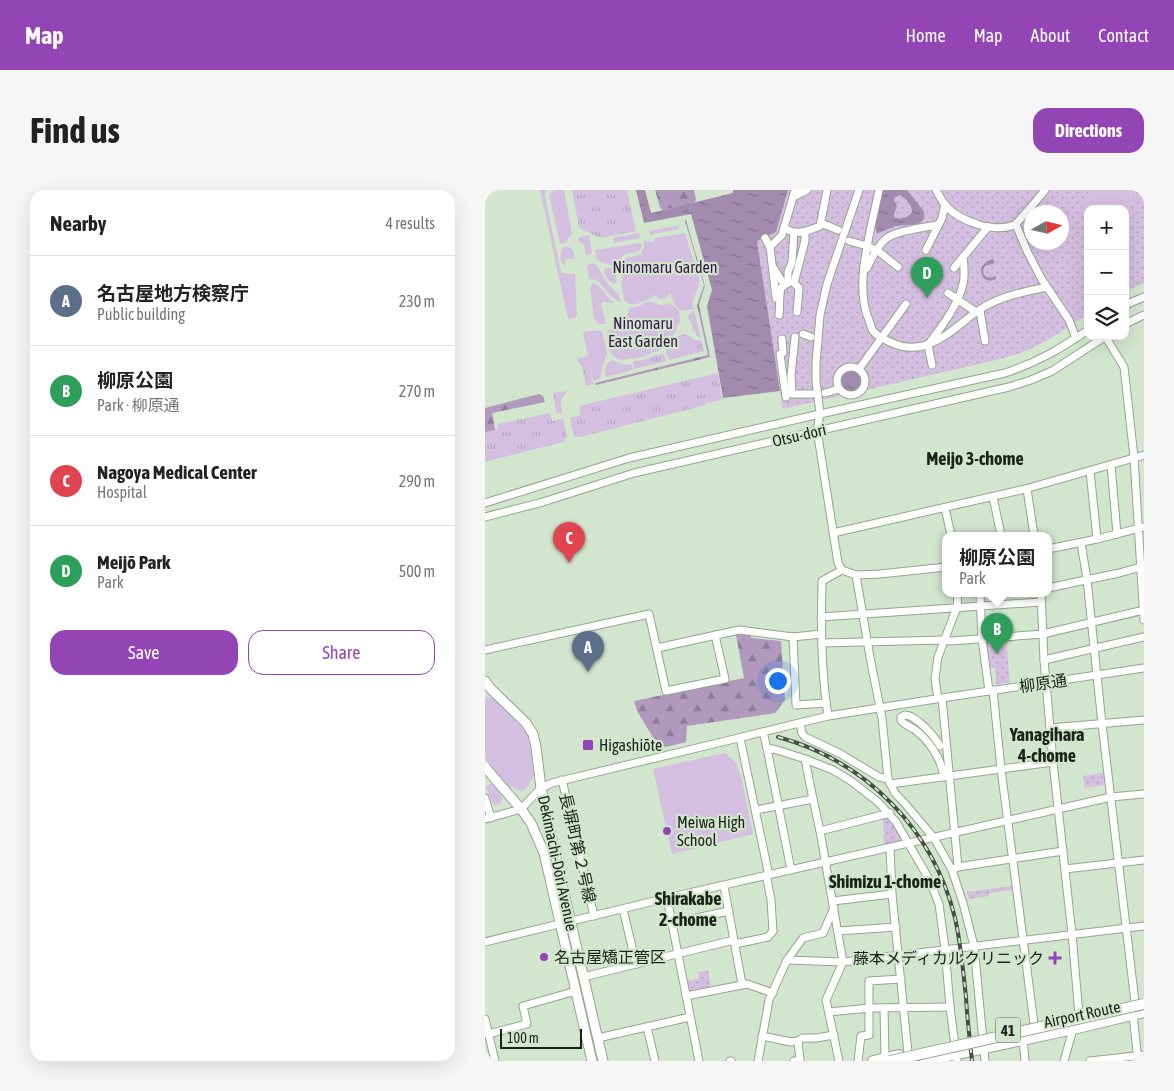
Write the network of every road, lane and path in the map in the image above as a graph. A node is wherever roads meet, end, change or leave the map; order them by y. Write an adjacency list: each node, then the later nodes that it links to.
1 (807, 190): 7 (street)
2 (827, 190): 9 (street)
3 (859, 190): 56 (street)
4 (879, 190): 19 (street)
5 (936, 190): 8 (street)
6 (1045, 190): 11 (street)
7 (794, 194): 13 (street)
8 (945, 204): 10 (street); 12 (street)
9 (821, 223): 14 (street); 16 (street)
10 (938, 225): 21 (street); 22 (street)
11 (1016, 225): 12 (street); 29 (street)
12 (988, 227): 23 (street)
13 (785, 228): 15 (street); 20 (street)
14 (838, 230)
15 (794, 232): 16 (street); 28 (street)
16 (805, 232): 28 (street)
17 (765, 238): 20 (street)
18 (849, 240): 19 (street)
19 (867, 246): 22 (street); 27 (street)
20 (770, 247): 24 (street)
21 (926, 250)
22 (877, 251): 25 (street); 27 (street)
23 (963, 257): 26 (street); 32 (street)
24 (772, 267): 28 (street); 28 (street)
25 (898, 267)
26 (954, 268)
27 (863, 274): 43 (street)
28 (791, 283): 36 (street)
29 (1046, 286): 35 (street); 44 (street)
30 (948, 293): 32 (street)
31 (1144, 297): 33 (street)
32 (957, 299): 35 (street); 49 (street)
33 (1129, 303)
34 (906, 304): 43 (street)
35 (978, 311): 48 (street); 49 (street)
36 (797, 312)
37 (1144, 315): 38 (street)
38 (1129, 322)
39 (1084, 333): 44 (street, Otsu-dori)
40 (803, 334): 42 (street)
41 (795, 337): 55 (street)
42 (811, 338)
43 (882, 338): 49 (street); 51 (street)
44 (1076, 338): 56 (street, Otsu-dori)
45 (782, 339): 55 (street)
46 (1100, 340): 57 (street, Otsu-dori)
47 (1107, 340): 59 (street)
48 (985, 341)
49 (928, 345): 50 (street)
50 (932, 365)
51 (859, 369): 52 (street); 52 (street)
52 (839, 389): 53 (street)
53 (825, 392)
54 (812, 394): 55 (street)
55 (787, 397)
56 (820, 414): 57 (street); 64 (street, Otsu-dori)
57 (817, 430): 66 (street, Otsu-dori); 71 (street)
58 (1144, 455): 59 (street)
59 (1134, 457): 60 (street); 67 (street)
60 (1111, 465): 61 (street); 72 (street)
61 (1090, 471): 62 (street); 73 (street)
62 (1027, 489): 63 (street); 70 (street)
63 (993, 497): 65 (street); 69 (street)
64 (485, 503)
65 (945, 508): 68 (street); 71 (street)
66 (485, 517)
67 (1141, 527): 72 (street); 77 (street)
68 (950, 532)
69 (1000, 532)
70 (1034, 532)
71 (833, 533): 78 (street)
72 (1117, 534): 73 (street)
73 (1097, 539): 74 (street)
74 (1081, 542): 75 (street); 80 (street)
75 (1052, 548)
76 (942, 567): 79 (street)
77 (1142, 567): 80 (street); 88 (street)
78 (842, 570): 79 (street); 90 (street)
79 (856, 575): 89 (street)
80 (1087, 579): 81 (street); 92 (street)
81 (1052, 587)
82 (958, 597): 87 (street)
83 (980, 597): 86 (street)
84 (1041, 597): 85 (street)
85 (1041, 602): 86 (street); 94 (street)
86 (981, 606): 87 (street); 99 (street)
87 (957, 607): 89 (street); 98 (street)
88 (1144, 610): 91 (street); 92 (street)
89 (863, 614): 90 (street); 100 (street)
90 (821, 617): 93 (street)
91 (1144, 620)
92 (1091, 623): 94 (street); 103 (street)
93 (821, 634): 96 (street); 101 (street)
94 (1043, 634): 99 (street); 105 (street)
95 (715, 635): 96 (street); 102 (street); 102 (street)
96 (793, 636): 112 (street)
97 (1144, 637): 103 (street)
98 (943, 640): 99 (street); 100 (street); 111 (street)
99 (982, 640): 110 (street)
100 (868, 642): 101 (street); 114 (street)
101 (822, 643): 112 (street)
102 (657, 648): 104 (street)
103 (1094, 649): 105 (street); 107 (street)
104 (485, 650)
105 (1044, 660): 109 (street)
106 (1144, 668): 107 (street, 柳原通)
107 (1097, 675): 109 (street, 柳原通); 119 (street)
108 (485, 681): 133 (main road, Dekimachi-Dōri Avenue)
109 (1046, 683): 110 (street, 柳原通); 120 (street)
110 (991, 691): 111 (street, 柳原通); 129 (street)
111 (940, 698): 113 (street, 柳原通); 123 (street)
112 (826, 703): 116 (street)
113 (907, 704): 114 (street, 柳原通); 115 (street)
114 (880, 708): 116 (street, 柳原通); 132 (street)
115 (905, 715): 123 (street); 125 (street)
116 (828, 716): 118 (street, 柳原通)
117 (1144, 720): 119 (street)
118 (800, 723): 121 (street, 柳原通); 132 (street)
119 (1102, 724): 120 (street); 135 (street)
120 (1050, 728): 127 (street)
121 (763, 732): 122 (street, 柳原通); 124 (street)
122 (741, 738): 131 (street, 柳原通); 140 (street)
123 (944, 746): 125 (street); 130 (street)
124 (767, 748): 126 (street); 138 (street)
125 (934, 752): 130 (street)
126 (805, 759): 137 (street); 142 (street)
127 (1053, 762): 129 (street); 141 (street)
128 (485, 767): 139 (main road, Dekimachi-Dōri Avenue, bridge)
129 (1001, 769): 130 (street); 144 (street)
130 (947, 776): 132 (street); 146 (street)
131 (562, 780): 133 (street, 柳原通); 165 (street, 長塀町第２号線)
132 (889, 782): 147 (street)
133 (541, 788): 139 (street); 166 (main road, Dekimachi-Dōri Avenue)
134 (1144, 794): 135 (street)
135 (1111, 797): 141 (street); 154 (street)
136 (485, 798): 143 (street)
137 (813, 799): 138 (street); 145 (street)
138 (779, 805): 140 (street); 157 (street)
139 (521, 809): 143 (street); 168 (main road, Dekimachi-Dōri Avenue)
140 (756, 810): 158 (street)
141 (1058, 810): 144 (street); 150 (street)
142 (890, 813): 145 (street); 148 (street)
143 (488, 818)
144 (1008, 821): 146 (street); 151 (street)
145 (821, 831): 153 (street)
146 (955, 833): 147 (street); 156 (street)
147 (934, 838): 148 (street); 156 (street)
148 (909, 843): 149 (street); 178 (street)
149 (890, 848): 153 (street); 160 (street)
150 (1063, 851): 151 (street); 155 (street)
151 (1013, 860): 156 (street); 174 (street)
152 (1144, 860): 154 (street)
153 (826, 862): 157 (street); 162 (street)
154 (1119, 862): 155 (street); 171 (street)
155 (1065, 868): 173 (street)
156 (955, 869): 177 (street)
157 (791, 870): 158 (street)
158 (768, 875): 159 (street); 176 (street)
159 (724, 886): 161 (street); 164 (street)
160 (892, 894): 162 (street); 170 (street)
161 (667, 898): 163 (street); 167 (street)
162 (833, 905): 172 (street); 181 (street)
163 (623, 909): 165 (street); 183 (street)
164 (729, 911): 167 (street); 176 (street)
165 (595, 916): 166 (street)
166 (570, 922): 168 (street); 184 (main road, Dekimachi-Dōri Avenue)
167 (673, 923): 179 (street)
168 (560, 924): 175 (street); 187 (main road, Dekimachi-Dōri Avenue)
169 (1144, 926): 171 (street)
170 (896, 927): 172 (street); 180 (street)
171 (1126, 928): 173 (street); 190 (street)
172 (838, 931): 182 (street)
173 (1072, 934): 174 (street); 198 (street)
174 (1023, 940): 177 (street); 201 (street)
175 (485, 942)
176 (735, 942): 179 (street); 186 (street)
177 (974, 946): 178 (street); 207 (street)
178 (945, 949): 180 (street); 191 (street)
179 (678, 953): 183 (street); 189 (street)
180 (899, 956): 182 (street); 185 (street)
181 (787, 960): 182 (street); 188 (street)
182 (843, 962): 196 (street)
183 (636, 964): 184 (street)
184 (583, 976): 208 (main road, Dekimachi-Dōri Avenue)
185 (901, 979): 192 (street); 193 (street)
186 (742, 984): 188 (street); 189 (street)
187 (576, 991): 204 (street); 220 (main road, Dekimachi-Dōri Avenue)
188 (773, 993): 206 (street)
189 (686, 996): 199 (street)
190 (1141, 1002): 198 (highway, Airport Route / 41); 216 (highway, bridge)
191 (949, 1006): 192 (street); 211 (street)
192 (903, 1007): 194 (street); 213 (street)
193 (870, 1008): 194 (street); 196 (street); 227 (street)
194 (884, 1008): 216 (street)
195 (1144, 1010): 197 (highway, Airport Route / 41); 213 (highway)
196 (829, 1012): 205 (street)
197 (1133, 1014): 203 (highway, Airport Route / 41); 215 (street)
198 (1079, 1015): 201 (highway, Airport Route / 41); 203 (street)
199 (690, 1017): 202 (street); 223 (street)
200 (485, 1024): 204 (street)
201 (1034, 1024): 207 (highway, Airport Route / 41)
202 (647, 1027): 208 (street); 222 (street)
203 (1073, 1029): 209 (highway, Airport Route / 41); 231 (street)
204 (488, 1034): 219 (street)
205 (833, 1035): 210 (street); 226 (street)
206 (762, 1036): 210 (street); 224 (street)
207 (982, 1037): 211 (highway, Airport Route / 41); 212 (street)
208 (598, 1038): 221 (main road, Dekimachi-Dōri Avenue)
209 (1023, 1039): 212 (highway, Airport Route / 41); 230 (street)
210 (798, 1041): 225 (street)
211 (955, 1043): 213 (highway, Airport Route / 41); 214 (street)
212 (983, 1048): 214 (highway, Airport Route / 41); 229 (street)
213 (909, 1057): 216 (highway, Airport Route / 41)
214 (957, 1057): 217 (highway, Airport Route / 41)
215 (1140, 1057): 218 (street)
216 (887, 1060): 228 (highway, Airport Route / 41)
217 (930, 1060)
218 (1104, 1060): 232 (street)
219 (495, 1061)
220 (591, 1061)
221 (603, 1061)
222 (655, 1061)
223 (699, 1061)
224 (758, 1061)
225 (793, 1061)
226 (839, 1061)
227 (858, 1061)
228 (873, 1061)
229 (985, 1061)
230 (1025, 1061)
231 (1064, 1061)
232 (1090, 1061)

